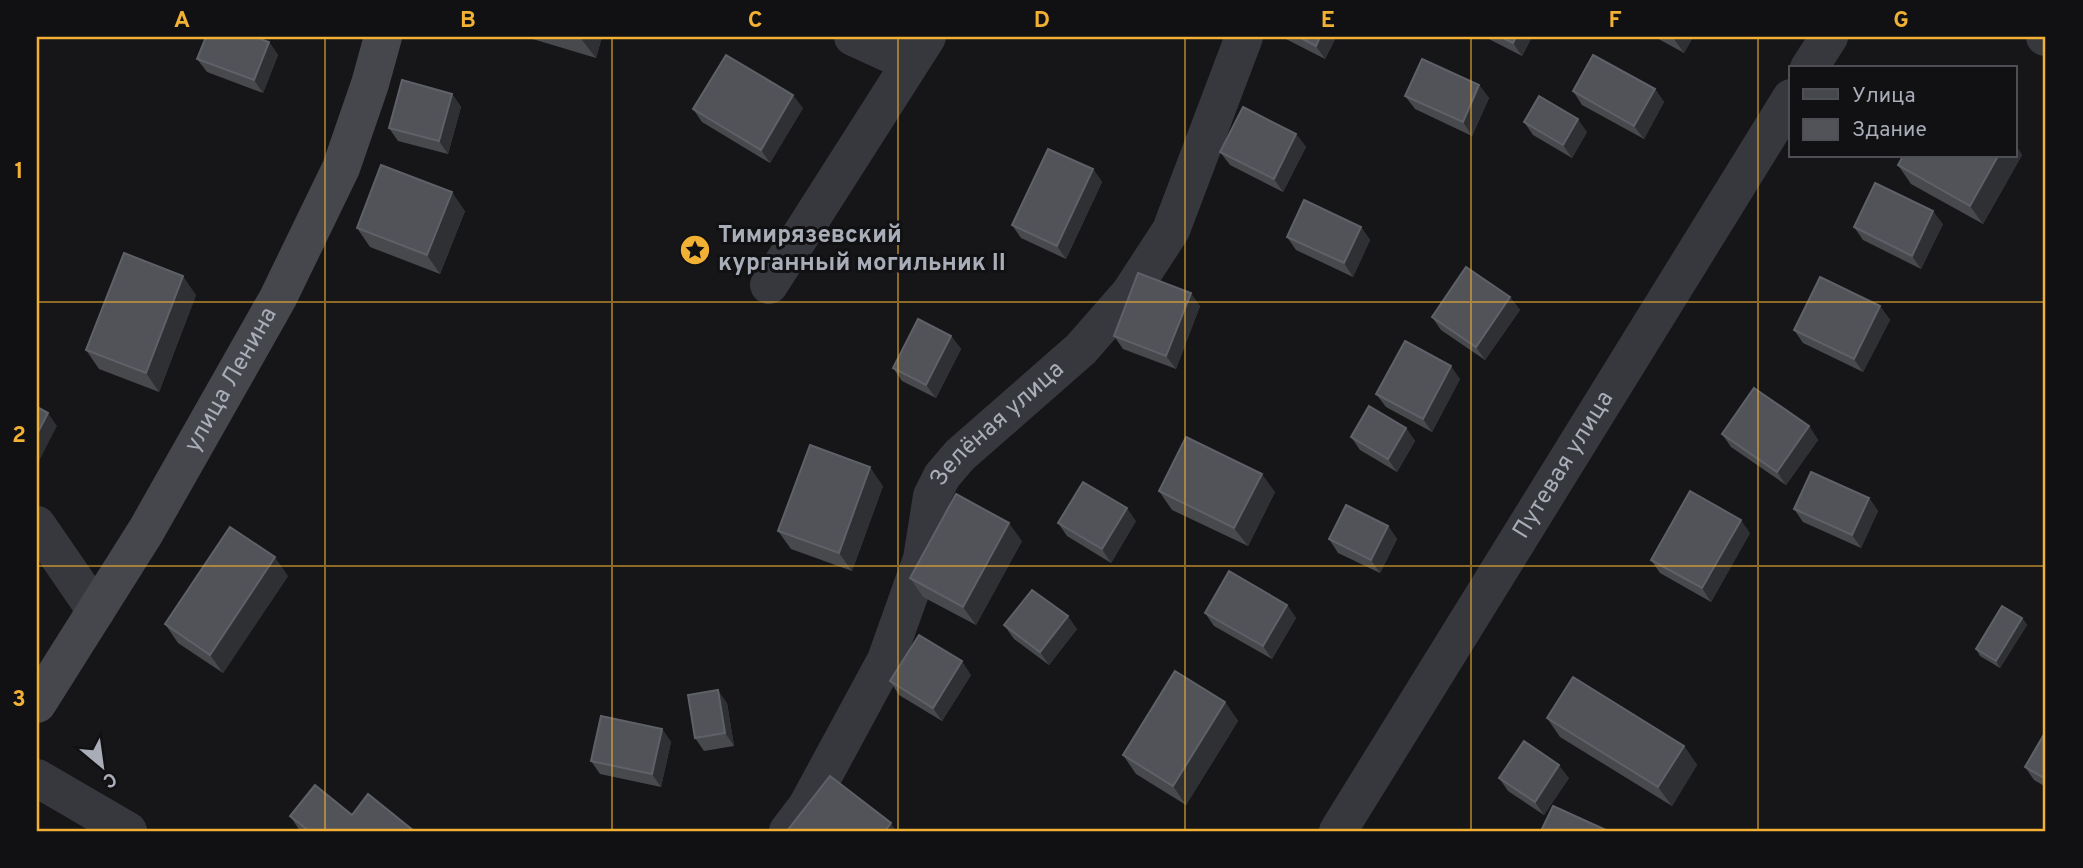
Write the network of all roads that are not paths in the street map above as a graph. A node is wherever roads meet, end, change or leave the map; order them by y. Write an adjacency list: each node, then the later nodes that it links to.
1 (383, 37): 10 (street, улица Ленина)
2 (853, 37): 5 (street)
3 (1244, 37): 14 (street, Зелёная улица)
4 (1829, 37): 6 (street)
5 (918, 50): 8 (street)
6 (1810, 66)
7 (1789, 101): 15 (street, Путевая улица)
8 (769, 285)
9 (37, 525): 10 (street)
10 (96, 611): 11 (street, улица Ленина)
11 (37, 704)
12 (37, 778): 13 (street)
13 (128, 831)
14 (788, 831)
15 (1338, 831)

